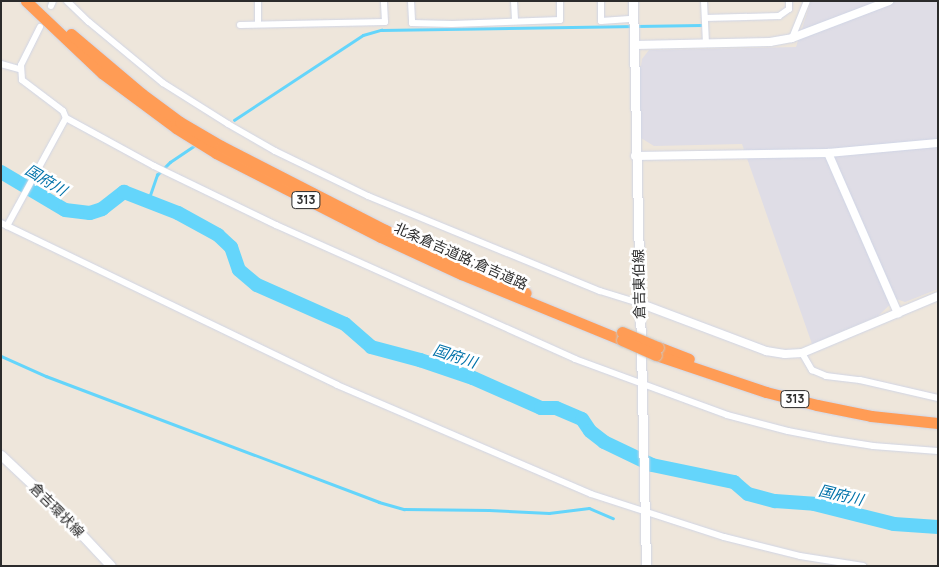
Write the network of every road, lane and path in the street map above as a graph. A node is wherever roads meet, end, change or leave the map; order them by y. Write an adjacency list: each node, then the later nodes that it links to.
1 (26, 1): 34 (highway, 北条倉吉道路;倉吉道路 / 313)
2 (38, 1): 34 (highway, 北条倉吉道路;倉吉道路 / 313)
3 (67, 1): 32 (street)
4 (258, 1): 18 (street)
5 (384, 1): 18 (street)
6 (411, 1): 17 (street)
7 (514, 1): 17 (street)
8 (560, 1): 17 (street)
9 (602, 1): 16 (street)
10 (632, 1): 16 (main road, 倉吉東伯線)
11 (704, 1): 15 (street)
12 (789, 1): 15 (street)
13 (807, 1): 21 (street)
14 (889, 1): 21 (street)
15 (705, 18): 22 (street)
16 (633, 19): 23 (main road, 倉吉東伯線)
17 (515, 21)
18 (258, 23): 19 (street)
19 (240, 25)
20 (40, 27): 25 (street)
21 (792, 38): 22 (street)
22 (706, 43): 23 (street)
23 (635, 45): 29 (main road, 倉吉東伯線)
24 (1, 64): 25 (street)
25 (19, 69): 26 (street)
26 (65, 121): 30 (street); 37 (street)
27 (938, 143): 28 (street)
28 (828, 153): 29 (street); 33 (street)
29 (635, 156): 32 (main road, 倉吉東伯線)
30 (4, 225): 43 (street)
31 (938, 296): 33 (street)
32 (639, 303): 36 (street); 37 (main road, 倉吉東伯線)
33 (898, 313): 36 (street)
34 (622, 336): 35 (highway, 北条倉吉道路;倉吉道路 / 313, bridge)
35 (657, 351): 39 (highway, 北条倉吉道路;倉吉道路 / 313); 40 (highway, 北条倉吉道路;倉吉道路 / 313)
36 (802, 353): 38 (street)
37 (641, 384): 41 (street); 43 (main road, 倉吉東伯線)
38 (938, 398)
39 (938, 416)
40 (938, 423)
41 (938, 451)
42 (1, 456): 44 (main road, 倉吉環状線)
43 (644, 511): 45 (main road, 倉吉東伯線); 46 (street)
44 (111, 566)
45 (646, 566)
46 (863, 566)

